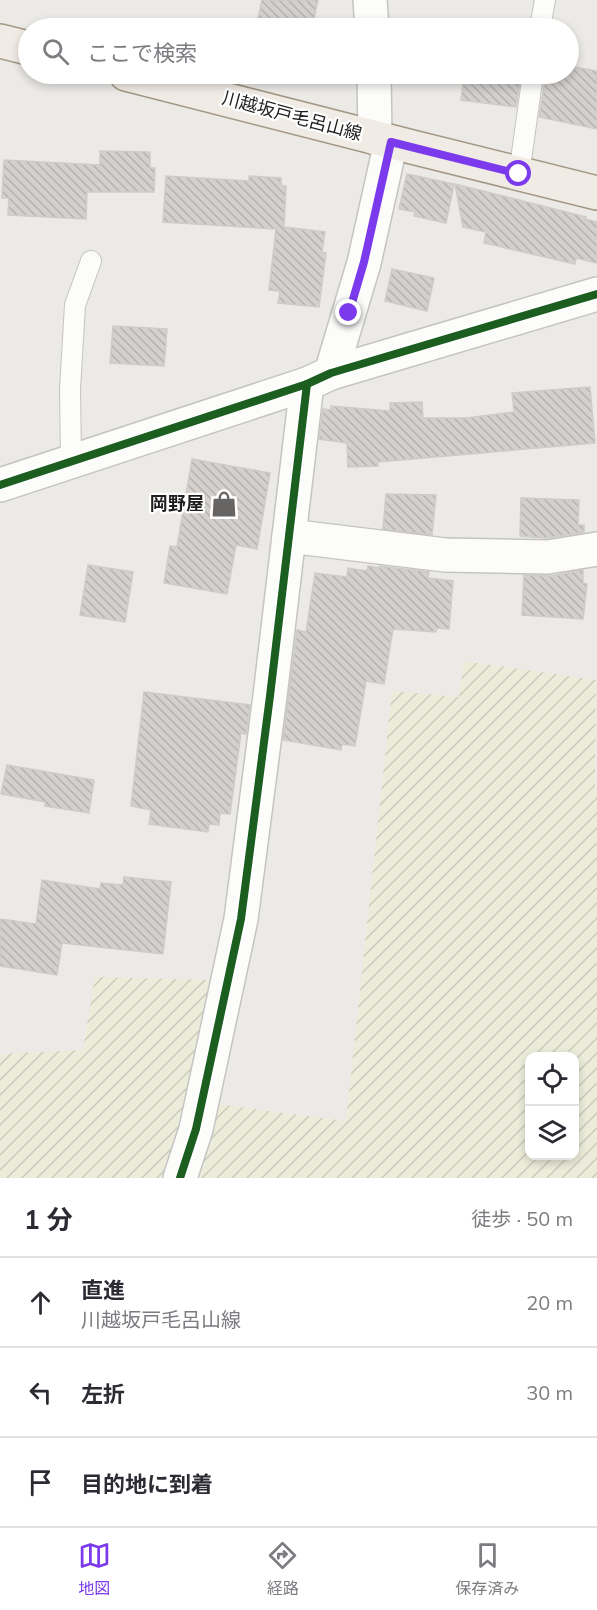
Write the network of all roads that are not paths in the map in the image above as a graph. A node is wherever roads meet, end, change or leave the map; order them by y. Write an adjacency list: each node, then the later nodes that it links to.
1 (370, 0): 3 (street)
2 (545, 0): 4 (lane)
3 (371, 18)
4 (542, 18)
5 (0, 41): 6 (main road)
6 (18, 46)
7 (165, 84): 10 (main road, 川越坂戸毛呂山線)
8 (375, 84): 10 (street)
9 (532, 84): 11 (lane)
10 (383, 140): 11 (main road, 川越坂戸毛呂山線); 15 (street)
11 (519, 174): 12 (main road, 川越坂戸毛呂山線)
12 (597, 193)
13 (91, 261): 16 (lane)
14 (597, 294): 15 (street)
15 (319, 378): 16 (street); 18 (street)
16 (71, 461): 17 (street)
17 (0, 485)
18 (289, 536): 19 (street); 20 (street)
19 (597, 549)
20 (180, 1178)

